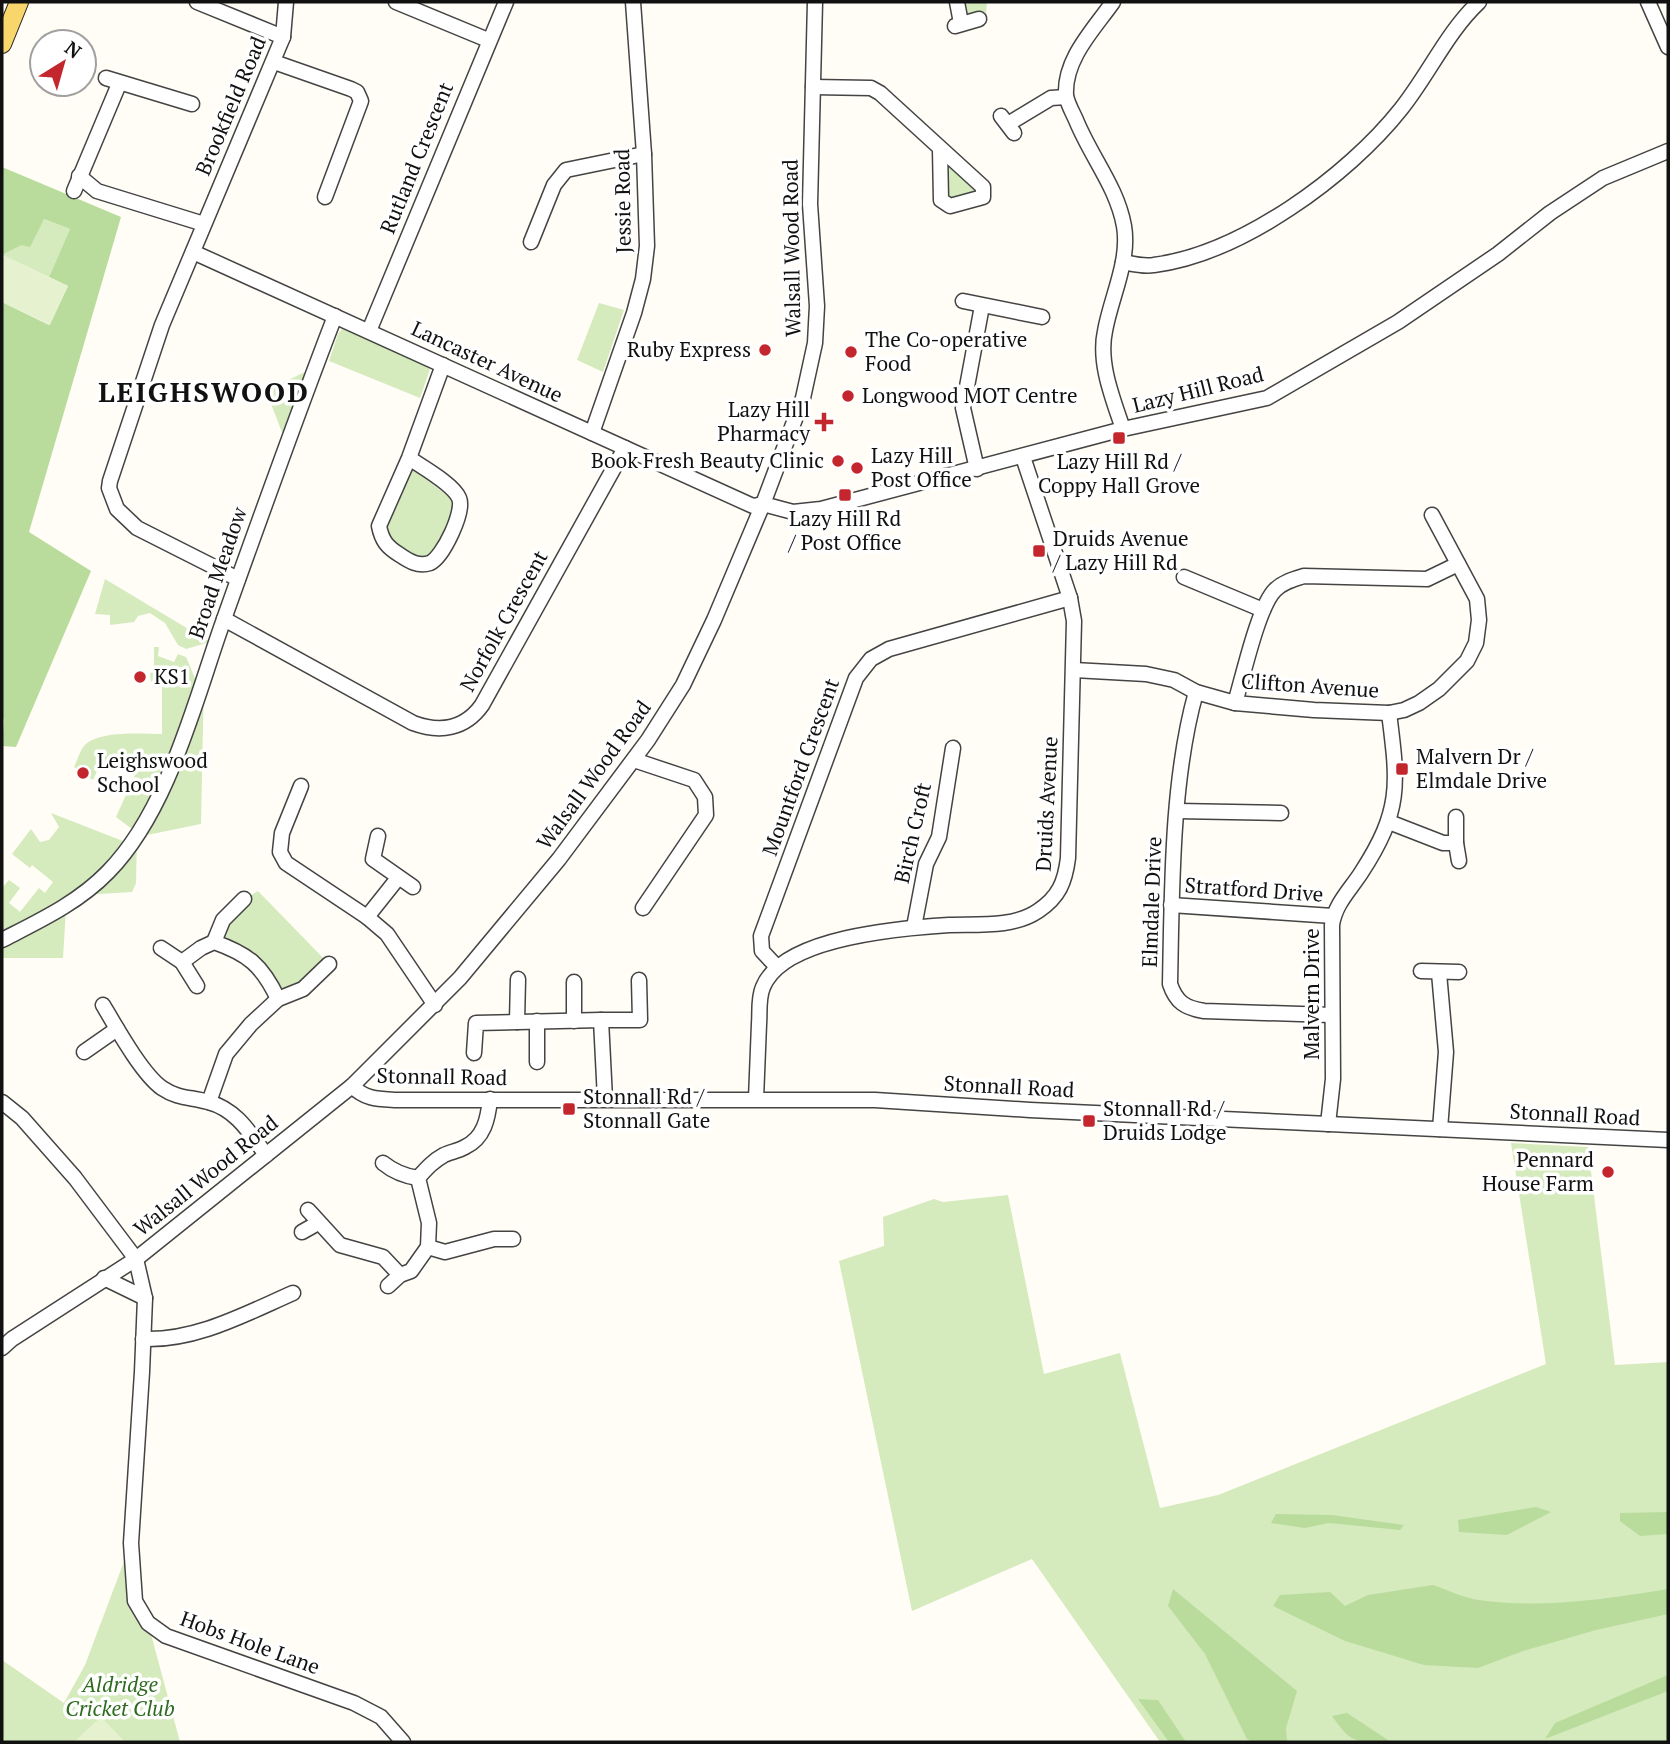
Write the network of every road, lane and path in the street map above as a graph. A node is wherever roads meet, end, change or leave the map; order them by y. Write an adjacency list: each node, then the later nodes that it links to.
1 (19, 2): 15 (main road)
2 (197, 2): 13 (street)
3 (286, 2): 13 (street, Brookfield Road)
4 (396, 2): 14 (street)
5 (506, 2): 14 (street, Rutland Crescent)
6 (633, 2): 24 (street, Jessie Road)
7 (814, 2): 18 (street, Walsall Wood Road)
8 (957, 2): 12 (street)
9 (1113, 2): 19 (street)
10 (1479, 2): 31 (street)
11 (1648, 2): 16 (street)
12 (979, 19)
13 (283, 37): 17 (street, Brookfield Road)
14 (488, 40): 36 (street, Rutland Crescent)
15 (2, 44)
16 (1668, 47)
17 (274, 62): 27 (street); 28 (street, Brookfield Road)
18 (813, 87): 22 (street); 44 (street, Walsall Wood Road)
19 (1066, 97): 21 (street); 31 (street)
20 (182, 105): 25 (street)
21 (1008, 124)
22 (940, 149)
23 (1668, 151): 38 (street, Lazy Hill Road)
24 (644, 154): 29 (street); 39 (street, Jessie Road)
25 (79, 176): 26 (street); 28 (street)
26 (74, 191)
27 (324, 197)
28 (204, 224): 30 (street, Brookfield Road)
29 (532, 242)
30 (193, 252): 34 (street, Lancaster Avenue); 48 (street, Brookfield Road)
31 (1123, 262): 38 (street)
32 (963, 301): 33 (street)
33 (982, 306): 35 (street); 43 (street)
34 (335, 316): 36 (street, Lancaster Avenue); 48 (street, Broad Meadow)
35 (1042, 317)
36 (369, 331): 37 (street, Lancaster Avenue)
37 (443, 365): 39 (street, Lancaster Avenue); 42 (street)
38 (1123, 429): 41 (street, Lazy Hill Road)
39 (592, 433): 40 (street, Lancaster Avenue)
40 (625, 448): 44 (street, Lancaster Avenue); 51 (street, Norfolk Crescent)
41 (1023, 457): 43 (street, Lazy Hill Road); 49 (street, Druids Avenue)
42 (409, 458): 42 (street)
43 (977, 470): 44 (street, Lazy Hill Road)
44 (763, 504): 57 (street, Walsall Wood Road)
45 (1432, 515): 46 (street, Clifton Avenue)
46 (1458, 564): 50 (street); 55 (street, Clifton Avenue)
47 (1184, 578): 50 (street)
48 (238, 579): 51 (street, Broad Meadow)
49 (1070, 598): 52 (street, Druids Avenue); 79 (street, Mountford Crescent)
50 (1263, 610): 54 (street)
51 (223, 619): 74 (street, Broad Meadow)
52 (1074, 670): 53 (street, Clifton Avenue); 73 (street, Druids Avenue)
53 (1196, 692): 54 (street, Clifton Avenue); 59 (street, Elmdale Drive)
54 (1235, 703): 55 (street, Clifton Avenue)
55 (1389, 713): 62 (street, Malvern Drive)
56 (952, 748): 73 (street, Birch Croft)
57 (634, 760): 70 (street); 89 (street, Walsall Wood Road)
58 (301, 786): 72 (street)
59 (1178, 811): 60 (street); 69 (street, Elmdale Drive)
60 (1274, 817)
61 (1456, 817): 64 (street)
62 (1389, 822): 64 (street); 71 (street, Malvern Drive)
63 (379, 836): 66 (street)
64 (1456, 843): 65 (street)
65 (1459, 861)
66 (398, 878): 67 (street); 72 (street)
67 (413, 887)
68 (244, 899): 75 (street)
69 (1171, 905): 71 (street, Stratford Drive); 90 (street, Elmdale Drive)
70 (643, 908)
71 (1333, 916): 90 (street, Malvern Drive)
72 (367, 917): 89 (street)
73 (914, 928): 79 (street, Druids Avenue)
74 (2, 940)
75 (214, 942): 77 (street); 87 (street)
76 (161, 948): 77 (street)
77 (182, 962): 86 (street)
78 (329, 964): 87 (street)
79 (777, 967): 102 (street)
80 (1421, 971): 82 (street)
81 (1459, 972): 82 (street)
82 (1439, 973): 106 (street)
83 (518, 979): 94 (street)
84 (639, 980): 91 (street)
85 (575, 982): 93 (street)
86 (197, 986)
87 (278, 999): 104 (street)
88 (103, 1005): 95 (street)
89 (435, 1006): 99 (street, Walsall Wood Road)
90 (1331, 1015): 105 (street, Malvern Drive)
91 (601, 1020): 93 (street); 101 (street)
92 (537, 1021): 93 (street); 94 (street); 98 (street)
93 (574, 1021)
94 (517, 1022): 97 (street)
95 (117, 1029): 96 (street); 104 (street)
96 (84, 1052)
97 (474, 1053)
98 (537, 1062)
99 (352, 1086): 100 (street, Stonnall Road); 108 (street, Walsall Wood Road)
100 (490, 1099): 101 (street, Stonnall Road); 110 (street)
101 (605, 1099): 102 (street, Stonnall Road)
102 (756, 1099): 105 (street, Stonnall Road)
103 (2, 1102): 118 (street)
104 (209, 1102): 108 (street)
105 (1328, 1124): 106 (street, Stonnall Road)
106 (1440, 1129): 107 (street, Stonnall Road)
107 (1668, 1140)
108 (266, 1155): 118 (street, Walsall Wood Road)
109 (383, 1163): 110 (street)
110 (418, 1178): 117 (street)
111 (308, 1210): 112 (street)
112 (318, 1223): 114 (street); 119 (street)
113 (492, 1224): 115 (street)
114 (302, 1232)
115 (494, 1239): 116 (street); 117 (street)
116 (513, 1239)
117 (428, 1247): 119 (street)
118 (136, 1259): 120 (street, Walsall Wood Road); 123 (street, Hobs Hole Lane)
119 (400, 1275): 121 (street)
120 (104, 1278): 123 (street); 125 (street, Walsall Wood Road)
121 (388, 1286)
122 (293, 1293): 124 (street)
123 (145, 1298): 124 (street, Hobs Hole Lane)
124 (144, 1339): 126 (street, Hobs Hole Lane)
125 (2, 1348)
126 (403, 1742)

